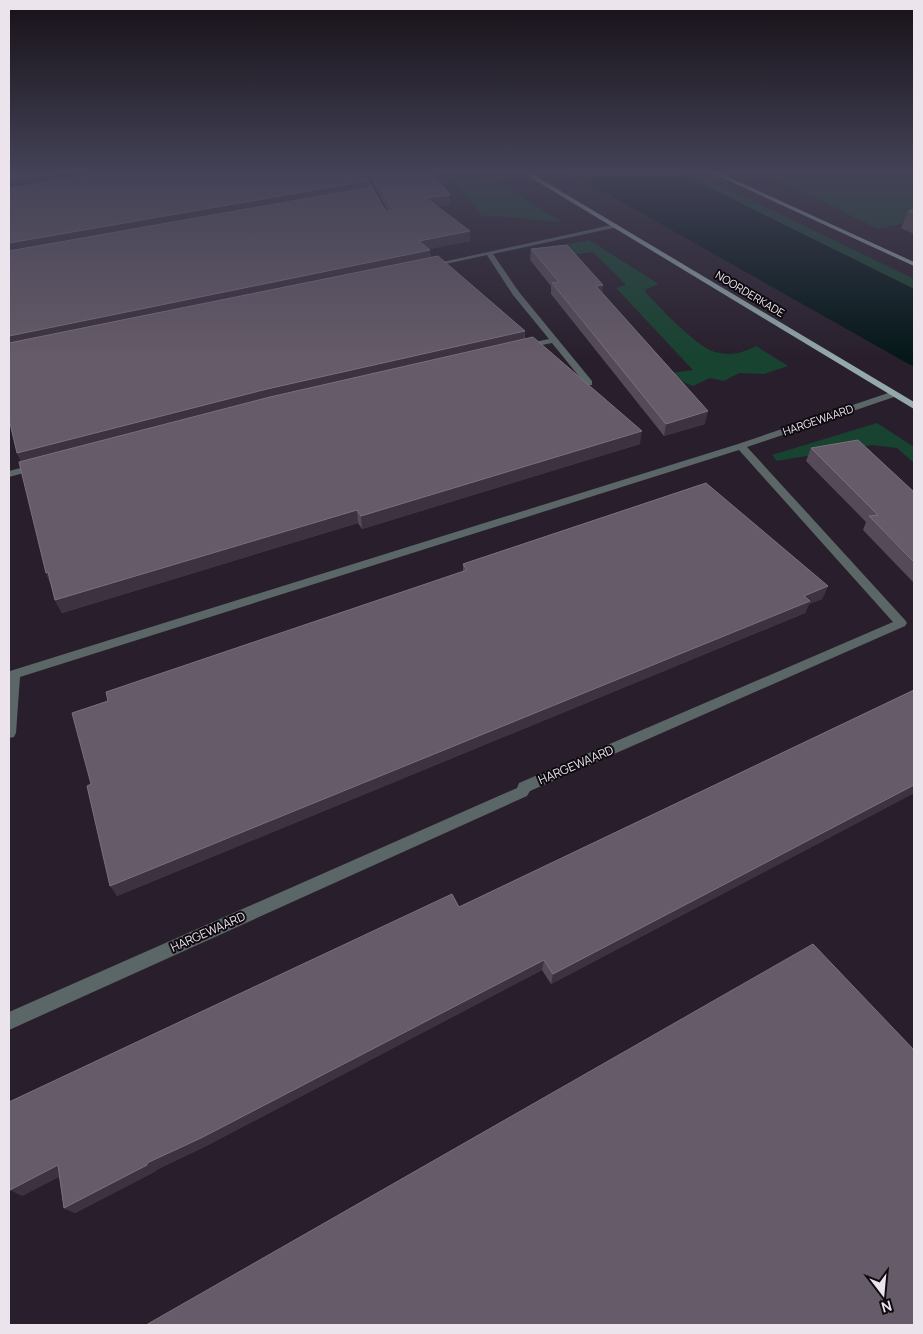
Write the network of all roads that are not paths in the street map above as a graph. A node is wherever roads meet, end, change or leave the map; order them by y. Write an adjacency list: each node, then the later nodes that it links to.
1 (582, 233): 4 (street)
2 (628, 233): 10 (main road, NOORDERKADE)
3 (847, 233): 5 (main road)
4 (489, 253): 6 (street); 7 (street)
5 (914, 264)
6 (422, 266)
7 (553, 340): 8 (street); 9 (street)
8 (515, 349)
9 (589, 384)
10 (894, 394): 11 (main road, NOORDERKADE); 12 (street, HARGEWAARD)
11 (914, 406)
12 (741, 446): 15 (street, HARGEWAARD); 16 (street, HARGEWAARD)
13 (46, 464): 14 (street)
14 (9, 474)
15 (9, 733)
16 (9, 1020)

